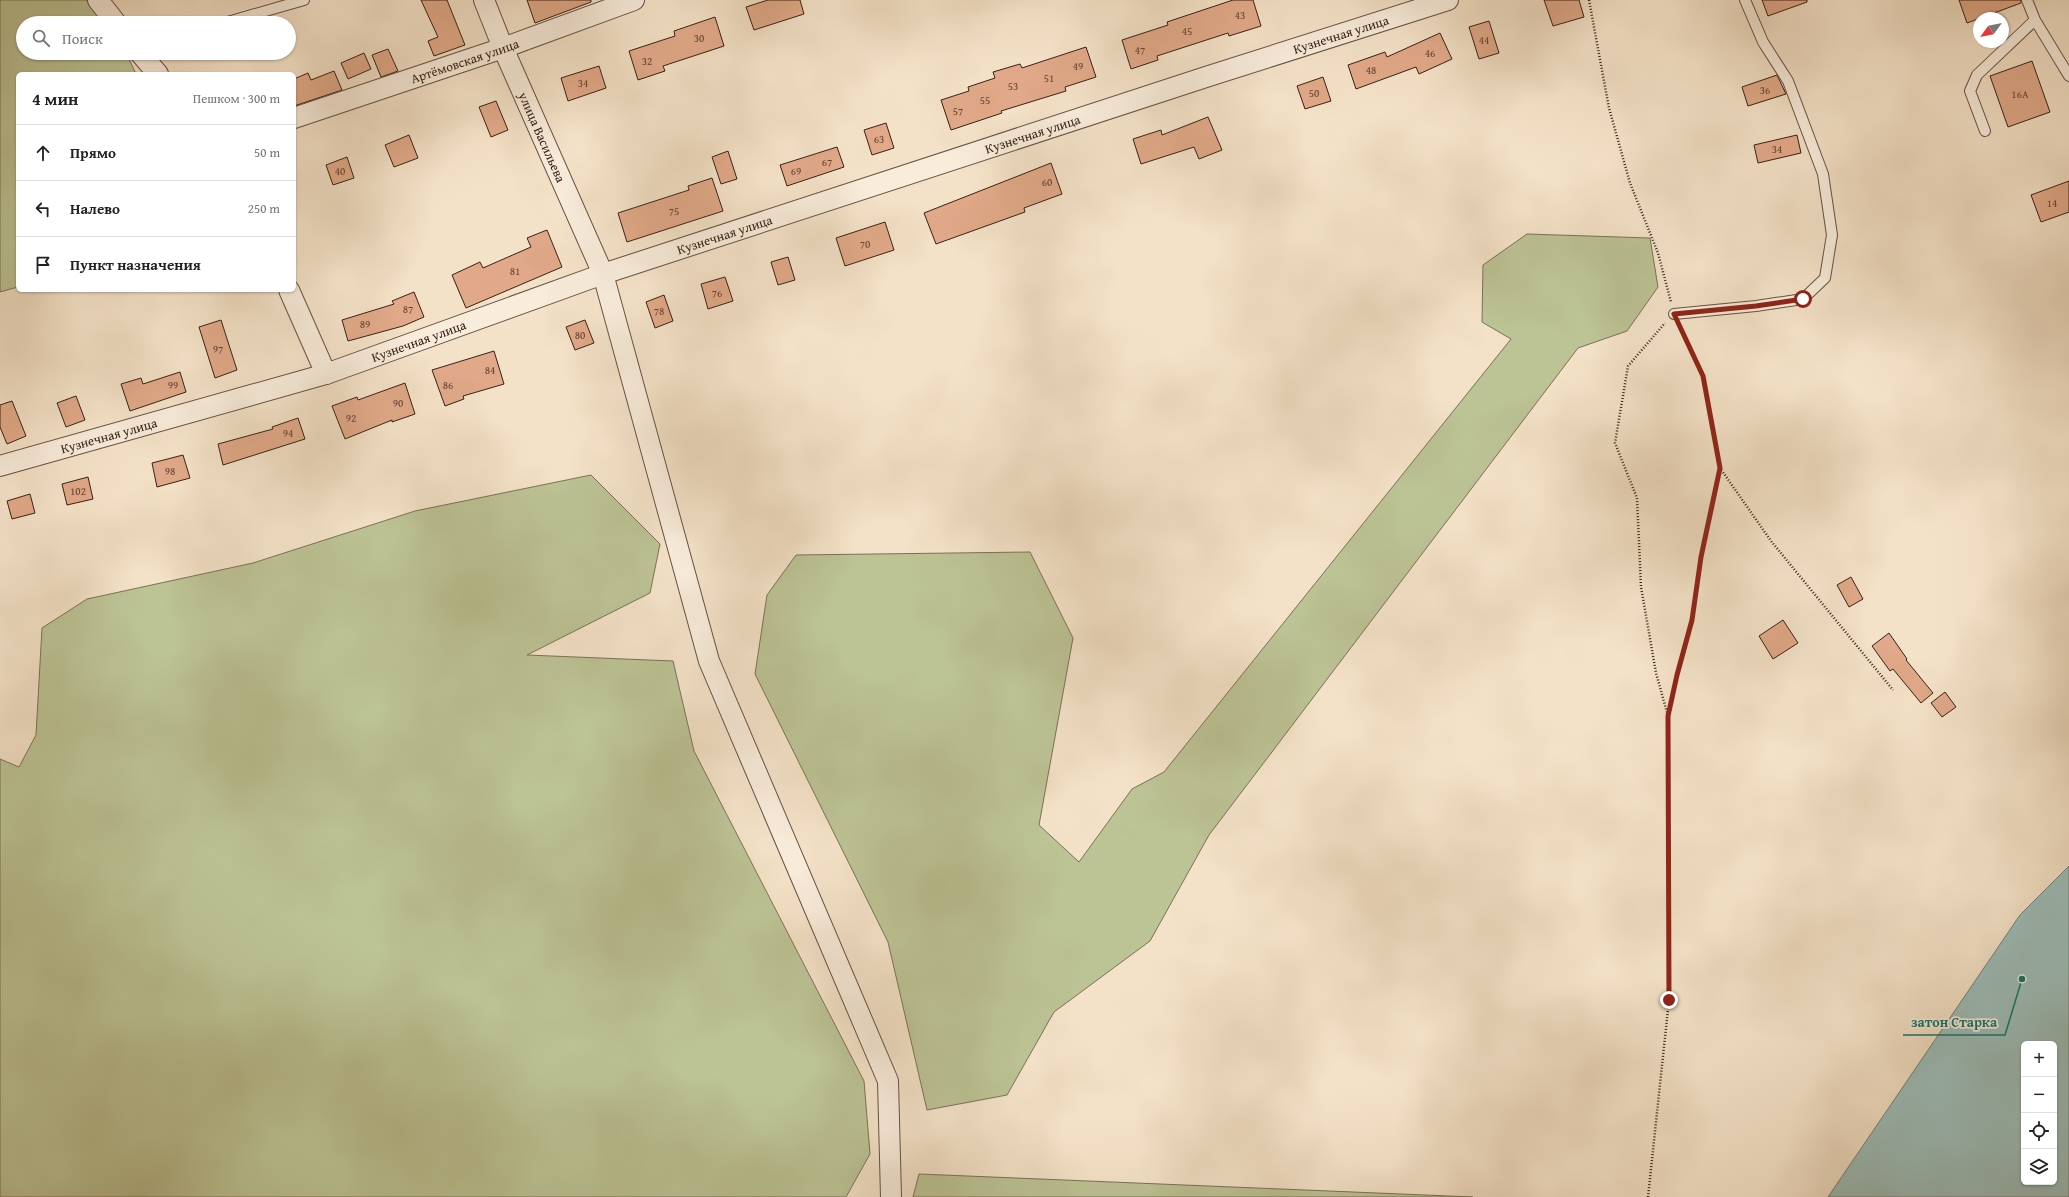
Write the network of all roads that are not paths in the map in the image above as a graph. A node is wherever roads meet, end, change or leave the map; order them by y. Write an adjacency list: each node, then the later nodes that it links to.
1 (98, 0): 8 (street)
2 (304, 0): 9 (lane)
3 (484, 0): 11 (street, улица Васильева)
4 (634, 0): 11 (street, Артёмовская улица)
5 (1448, 0): 17 (street, Кузнечная улица)
6 (1745, 0): 19 (lane)
7 (2027, 0): 10 (lane)
8 (111, 16)
9 (248, 16)
10 (2035, 20): 14 (lane); 16 (lane)
11 (503, 48): 15 (street, Артёмовская улица); 17 (street, улица Васильева)
12 (146, 60): 13 (street)
13 (156, 72)
14 (2069, 76)
15 (296, 117)
16 (1985, 131)
17 (603, 274): 20 (street, Кузнечная улица); 22 (street, улица Васильева)
18 (290, 292): 20 (street)
19 (1674, 314)
20 (326, 374): 21 (street, Кузнечная улица)
21 (0, 466)
22 (891, 1197)

